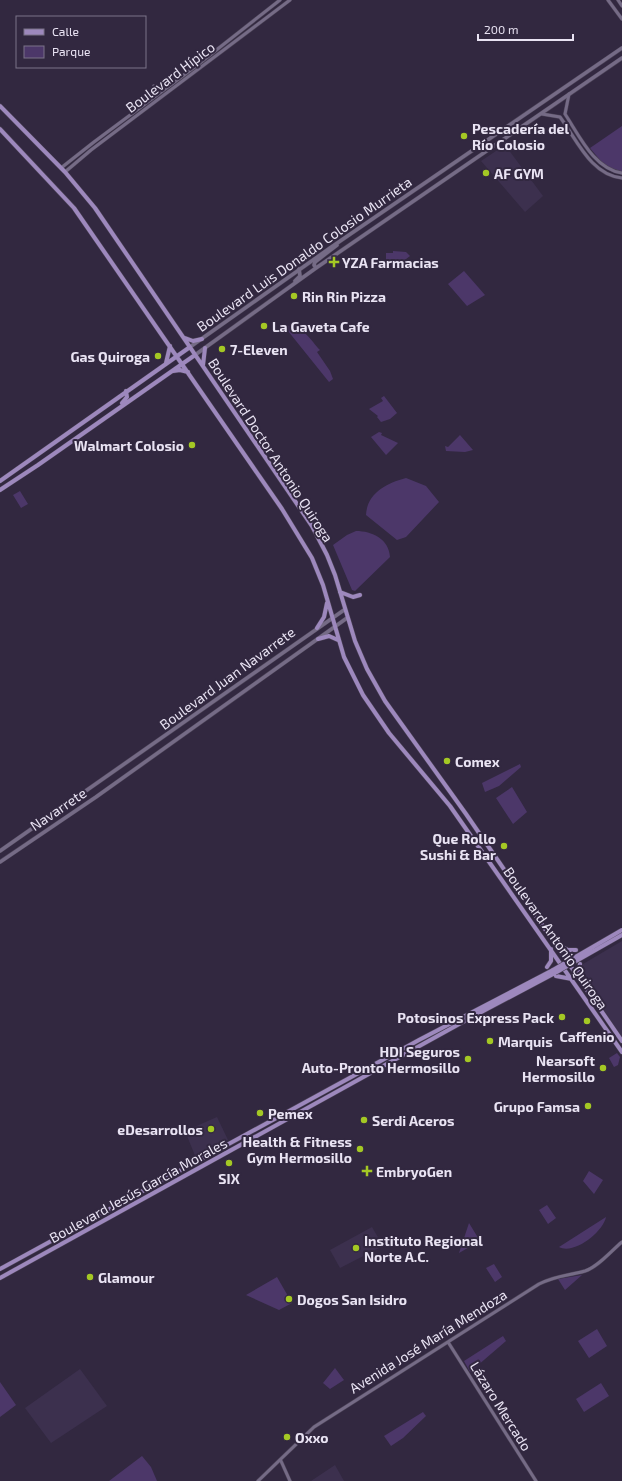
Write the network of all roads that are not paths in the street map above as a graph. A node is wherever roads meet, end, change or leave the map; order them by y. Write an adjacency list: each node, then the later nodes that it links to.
1 (280, 0): 13 (street, Boulevard Hípico)
2 (290, 0): 22 (street, Boulevard Hípico)
3 (608, 0): 6 (street)
4 (618, 0): 5 (street)
5 (622, 6)
6 (622, 19)
7 (622, 48): 9 (main road, Boulevard Luis Donaldo Colosio Murrieta)
8 (622, 58): 10 (main road, Boulevard Luis Donaldo Colosio Murrieta)
9 (598, 65): 10 (main road); 25 (main road, Boulevard Luis Donaldo Colosio Murrieta)
10 (603, 71): 12 (main road, Boulevard Luis Donaldo Colosio Murrieta)
11 (154, 86): 13 (street)
12 (569, 94): 15 (main road, Boulevard Luis Donaldo Colosio Murrieta); 16 (street)
13 (156, 95): 21 (street, Boulevard Hípico)
14 (0, 106): 21 (main road, Boulevard Doctor Antonio Quiroga)
15 (542, 114): 17 (street); 26 (main road, Boulevard Luis Donaldo Colosio Murrieta)
16 (565, 114): 17 (street); 18 (street)
17 (560, 117): 19 (street)
18 (572, 125): 19 (street); 23 (street)
19 (568, 127): 24 (street)
20 (0, 129): 31 (main road, Boulevard Doctor Antonio Quiroga)
21 (61, 168): 22 (main road, Boulevard Doctor Antonio Quiroga)
22 (65, 172): 29 (main road, Boulevard Doctor Antonio Quiroga)
23 (622, 173)
24 (622, 178)
25 (343, 239): 26 (main road); 27 (main road, Boulevard Luis Donaldo Colosio Murrieta)
26 (316, 268): 28 (main road, Boulevard Luis Donaldo Colosio Murrieta)
27 (299, 269): 28 (main road); 30 (main road, Boulevard Luis Donaldo Colosio Murrieta)
28 (289, 288): 33 (main road, Boulevard Luis Donaldo Colosio Murrieta)
29 (184, 338): 30 (main road); 32 (main road, Boulevard Doctor Antonio Quiroga)
30 (202, 338): 32 (main road, Boulevard Luis Donaldo Colosio Murrieta)
31 (170, 346): 35 (main road, Boulevard Doctor Antonio Quiroga); 36 (main road)
32 (190, 347): 34 (main road, Boulevard Doctor Antonio Quiroga); 35 (main road, Boulevard Luis Donaldo Colosio Murrieta)
33 (205, 348): 34 (main road, Boulevard Luis Donaldo Colosio Murrieta); 38 (main road)
34 (195, 355): 37 (main road, Boulevard Luis Donaldo Colosio Murrieta); 38 (main road, Boulevard Doctor Antonio Quiroga)
35 (177, 356): 36 (main road, Boulevard Luis Donaldo Colosio Murrieta); 37 (main road, Boulevard Doctor Antonio Quiroga)
36 (166, 364): 41 (main road, Boulevard Luis Donaldo Colosio Murrieta)
37 (182, 364): 39 (main road, Boulevard Luis Donaldo Colosio Murrieta); 40 (main road, Boulevard Doctor Antonio Quiroga)
38 (203, 367): 49 (main road, Boulevard Doctor Antonio Quiroga)
39 (171, 372): 40 (main road); 42 (main road, Boulevard Luis Donaldo Colosio Murrieta)
40 (189, 373): 51 (main road, Boulevard Doctor Antonio Quiroga)
41 (126, 392): 42 (main road); 43 (main road, Boulevard Luis Donaldo Colosio Murrieta)
42 (104, 418): 44 (main road, Boulevard Luis Donaldo Colosio Murrieta)
43 (75, 428): 44 (main road); 45 (main road, Boulevard Luis Donaldo Colosio Murrieta)
44 (70, 442): 47 (main road, Boulevard Luis Donaldo Colosio Murrieta)
45 (11, 474): 46 (main road, Boulevard Luis Donaldo Colosio Murrieta); 47 (main road)
46 (0, 481)
47 (9, 483): 48 (main road, Boulevard Luis Donaldo Colosio Murrieta)
48 (0, 490)
49 (340, 592): 50 (main road); 52 (main road, Boulevard Doctor Antonio Quiroga)
50 (360, 595)
51 (327, 601): 53 (main road, Boulevard Doctor Antonio Quiroga); 55 (main road)
52 (344, 610): 53 (main road, Boulevard Juan Navarrete); 54 (main road, Boulevard Doctor Antonio Quiroga)
53 (332, 618): 55 (main road, Boulevard Juan Navarrete); 56 (main road, Boulevard Doctor Antonio Quiroga)
54 (347, 618): 56 (main road, Boulevard Juan Navarrete); 63 (main road, Boulevard Doctor Antonio Quiroga)
55 (318, 627): 57 (main road); 60 (main road, Boulevard Juan Navarrete)
56 (334, 627): 57 (main road, Boulevard Juan Navarrete); 59 (main road, Boulevard Doctor Antonio Quiroga)
57 (324, 634): 58 (main road, Boulevard Juan Navarrete)
58 (318, 639): 59 (main road); 61 (main road, Boulevard Juan Navarrete)
59 (338, 641): 62 (main road, Boulevard Doctor Antonio Quiroga)
60 (123, 765): 66 (main road, Navarrete)
61 (129, 774): 67 (main road, Navarrete)
62 (466, 829): 64 (main road, Boulevard Doctor Antonio Quiroga); 65 (main road)
63 (480, 833): 65 (main road, Boulevard Antonio Quiroga)
64 (473, 838): 71 (main road, Boulevard Antonio Quiroga)
65 (485, 841): 70 (main road, Boulevard Antonio Quiroga)
66 (0, 851)
67 (0, 862)
68 (622, 930): 78 (main road, Boulevard Jesús García Morales, bridge)
69 (622, 935): 78 (main road, Boulevard Jesús García Morales, bridge)
70 (557, 945): 72 (main road); 76 (main road, Boulevard Antonio Quiroga)
71 (551, 949): 74 (main road); 77 (main road, Boulevard Antonio Quiroga)
72 (576, 950)
73 (580, 964): 76 (main road)
74 (547, 967)
75 (556, 976): 77 (main road)
76 (578, 977): 79 (main road, Boulevard Antonio Quiroga)
77 (572, 979): 80 (main road, Boulevard Antonio Quiroga)
78 (469, 1016): 81 (main road, Boulevard Jesús García Morales); 82 (main road, Boulevard Jesús García Morales)
79 (622, 1041)
80 (622, 1052)
81 (191, 1164): 82 (main road); 84 (main road, Boulevard Jesús García Morales)
82 (194, 1171): 85 (main road, Boulevard Jesús García Morales)
83 (622, 1242): 86 (street, Avenida José María Mendoza)
84 (0, 1269)
85 (0, 1278)
86 (448, 1342): 87 (street, Avenida José María Mendoza); 90 (street, Lázaro Mercado)
87 (281, 1461): 88 (street, Avenida José María Mendoza); 89 (street)
88 (258, 1481)
89 (290, 1481)
90 (536, 1481)

